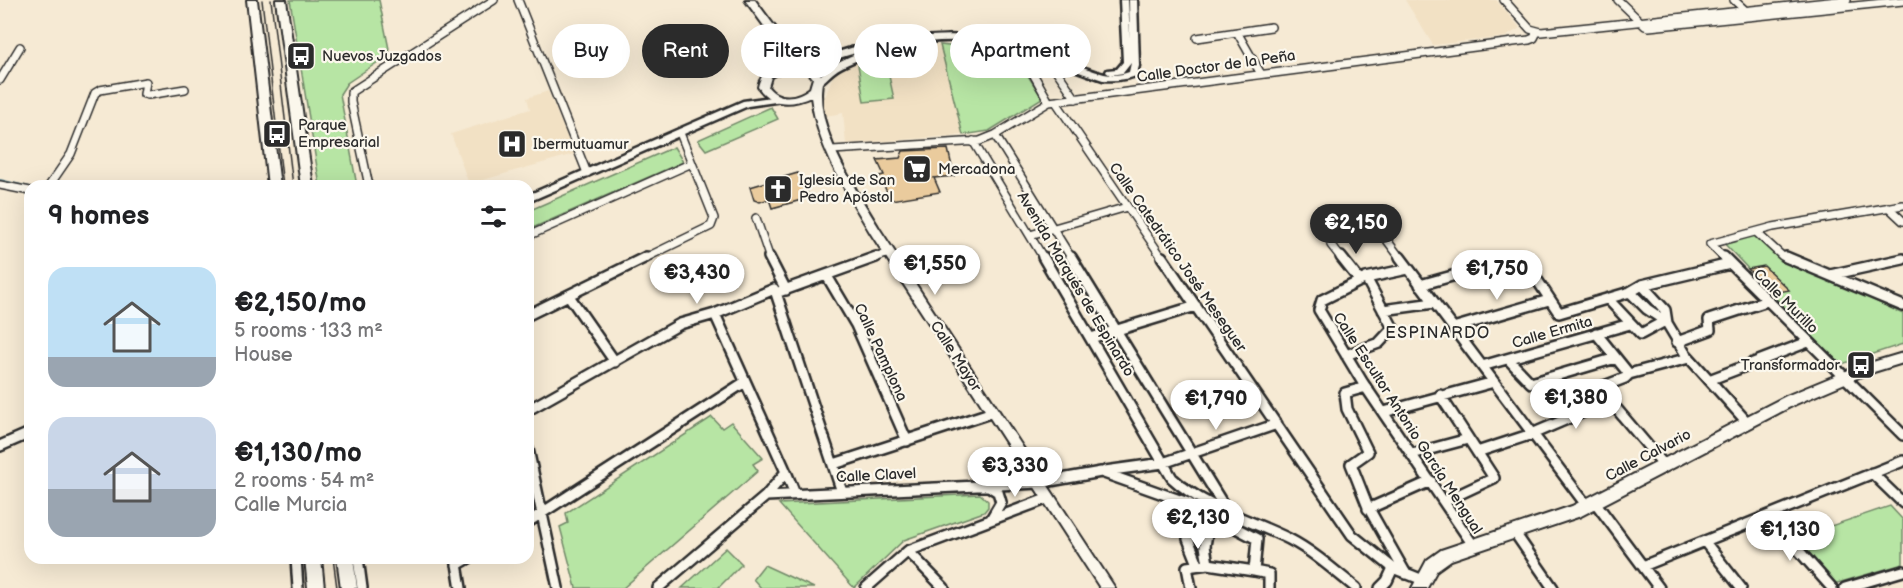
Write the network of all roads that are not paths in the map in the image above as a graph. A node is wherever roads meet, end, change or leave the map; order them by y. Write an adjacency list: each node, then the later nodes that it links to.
1 (252, 0): 47 (main road)
2 (281, 0): 48 (main road)
3 (494, 0): 49 (street)
4 (750, 0): 15 (main road)
5 (1124, 0): 22 (street)
6 (1133, 0): 24 (street)
7 (1504, 0): 18 (street)
8 (1618, 0): 14 (street)
9 (1734, 0): 13 (street)
10 (1847, 0): 13 (street)
11 (1903, 1): 14 (street)
12 (518, 2): 45 (street)
13 (1746, 10): 14 (street)
14 (1640, 21): 18 (street, Calle Doctor de la Peña)
15 (768, 24)
16 (1271, 27): 17 (street)
17 (1237, 32): 19 (street); 25 (street)
18 (1537, 32): 25 (street, Calle Doctor de la Peña)
19 (1197, 38)
20 (950, 39): 31 (street)
21 (21, 47): 23 (street)
22 (842, 54)
23 (4, 68): 30 (street)
24 (1091, 73)
25 (1261, 74): 36 (street, Calle Doctor de la Peña)
26 (766, 78): 32 (main road)
27 (816, 78): 31 (main road)
28 (1038, 78): 37 (street, Calle Catedrático José Meseguer)
29 (1062, 78): 36 (street)
30 (0, 80)
31 (817, 86): 35 (main road); 39 (main road, Calle Mayor)
32 (763, 87): 34 (main road); 38 (street)
33 (185, 89): 46 (street)
34 (779, 99): 35 (main road); 38 (street)
35 (797, 99): 39 (main road)
36 (1076, 99): 37 (street, Calle Doctor de la Peña)
37 (1053, 102): 41 (street, Calle Doctor de la Peña); 54 (street, Calle Catedrático José Meseguer)
38 (746, 104): 40 (street)
39 (819, 115): 43 (main road, Calle Mayor)
40 (680, 133): 44 (street); 45 (street)
41 (995, 135): 42 (street, Calle Doctor de la Peña); 59 (street, Avenida Marqués de Espinardo)
42 (973, 141): 43 (street, Calle Doctor de la Peña); 62 (street, Avenida Marqués de Espinardo)
43 (832, 150): 64 (main road, Calle Mayor)
44 (692, 163): 61 (street); 76 (street)
45 (587, 173): 52 (street)
46 (53, 180)
47 (273, 180)
48 (306, 180)
49 (368, 180)
50 (0, 185): 51 (street)
51 (24, 189)
52 (534, 196)
53 (1903, 205): 55 (street)
54 (1127, 207): 59 (street); 81 (street, Calle Catedrático José Meseguer)
55 (1888, 207): 57 (street); 60 (street)
56 (756, 218): 73 (street)
57 (1903, 221)
58 (1377, 227): 67 (street)
59 (1053, 229): 62 (street); 89 (street, Avenida Marqués de Espinardo)
60 (1756, 231): 66 (street, Calle Murillo); 68 (street)
61 (534, 233)
62 (1030, 236): 91 (street, Avenida Marqués de Espinardo)
63 (1331, 245): 70 (street)
64 (889, 253): 69 (street); 110 (main road, Calle Mayor)
65 (1903, 259): 68 (street)
66 (1730, 264): 72 (street); 79 (street, Calle Murillo)
67 (1408, 269): 70 (street, Calle Escultor Antonio García Mengual); 71 (street)
68 (1829, 275): 82 (street)
69 (827, 276): 73 (street); 118 (street, Calle Pamplona)
70 (1363, 279): 83 (street); 94 (street, Calle Escultor Antonio García Mengual)
71 (1420, 285): 78 (street); 80 (street)
72 (1642, 285): 74 (street); 86 (street)
73 (786, 290): 75 (street)
74 (1630, 292): 77 (street); 86 (street)
75 (776, 293): 85 (street); 125 (street)
76 (569, 296): 84 (street); 99 (street)
77 (1608, 299): 78 (street); 87 (street)
78 (1549, 300): 88 (street)
79 (1767, 301): 92 (street); 93 (street, Calle Murillo)
80 (1434, 303): 83 (street); 88 (street)
81 (1196, 306): 89 (street); 113 (street, Calle Catedrático José Meseguer)
82 (1903, 306)
83 (1383, 310): 94 (street)
84 (534, 312)
85 (715, 314): 99 (street); 104 (street)
86 (1665, 321): 87 (street); 92 (street)
87 (1630, 324): 90 (street, Calle Ermita)
88 (1453, 328): 100 (street)
89 (1116, 331): 91 (street); 121 (street, Avenida Marqués de Espinardo)
90 (1596, 333): 95 (street); 98 (street, Calle Ermita)
91 (1091, 338): 124 (street, Avenida Marqués de Espinardo)
92 (1677, 342): 96 (street)
93 (1808, 342): 102 (street, Calle Murillo); 103 (street)
94 (1346, 355): 106 (street, Calle Escultor Antonio García Mengual)
95 (1616, 358): 98 (street); 101 (street)
96 (1689, 358): 101 (street); 103 (street)
97 (1903, 358): 102 (main road, Calle Calvario)
98 (1508, 359): 100 (street, Calle Ermita)
99 (615, 362): 109 (street)
100 (1482, 366): 105 (street)
101 (1629, 374): 108 (street)
102 (1844, 378): 112 (main road, Calle Calvario); 115 (street, Calle Murillo)
103 (1709, 380): 112 (street)
104 (745, 382): 127 (street); 143 (street)
105 (1494, 382): 107 (street); 114 (street)
106 (1366, 387): 111 (street, Calle Escultor Antonio García Mengual); 142 (street)
107 (1440, 395): 111 (street); 117 (street)
108 (1609, 401): 114 (street); 126 (street)
109 (534, 407)
110 (993, 412): 118 (street); 132 (main road, Calle Mayor)
111 (1384, 412): 122 (street, Calle Escultor Antonio García Mengual)
112 (1747, 422): 126 (main road, Calle Calvario)
113 (1277, 424): 121 (street, Calle Clavel); 160 (street, Calle Catedrático José Meseguer)
114 (1532, 434): 120 (street); 140 (street)
115 (1903, 435)
116 (24, 436): 119 (street)
117 (1468, 439): 120 (street); 122 (street)
118 (907, 441): 125 (street)
119 (0, 446)
120 (1477, 452): 138 (street)
121 (1192, 454): 124 (street, Calle Clavel); 144 (street, Avenida Marqués de Espinardo)
122 (1412, 454): 131 (street, Calle Escultor Antonio García Mengual)
123 (1903, 461): 129 (street)
124 (1163, 463): 128 (street, Calle Clavel); 144 (street, Avenida Marqués de Espinardo)
125 (834, 464): 134 (street)
126 (1664, 465): 140 (main road, Calle Calvario)
127 (786, 472): 135 (street); 136 (street)
128 (1101, 472): 132 (street, Calle Clavel); 141 (street)
129 (1872, 472): 139 (street); 146 (street)
130 (534, 475): 143 (street)
131 (1431, 481): 138 (street, Calle Escultor Antonio García Mengual); 142 (street)
132 (1039, 483): 133 (street, Calle Clavel); 137 (main road, Calle Mayor)
133 (987, 485): 134 (street, Calle Clavel); 148 (street)
134 (842, 492): 135 (street, Calle Clavel)
135 (795, 494): 136 (street, Calle Clavel)
136 (766, 496): 171 (street)
137 (1049, 498): 148 (street); 174 (main road, Calle Mayor)
138 (1445, 501): 151 (street, Calle Escultor Antonio García Mengual)
139 (1903, 503)
140 (1591, 504): 149 (main road, Calle Calvario); 159 (street)
141 (1199, 509): 145 (street); 158 (street)
142 (1368, 509): 163 (street)
143 (543, 513): 147 (street); 170 (street)
144 (1229, 514): 177 (street, Avenida Marqués de Espinardo)
145 (1210, 515): 158 (street); 161 (street)
146 (1769, 517): 150 (street); 182 (street)
147 (534, 518)
148 (991, 519): 152 (street)
149 (1515, 534): 151 (main road, Calle Calvario); 179 (street)
150 (1705, 542): 159 (street); 181 (street)
151 (1473, 546): 164 (main road, Calle Calvario)
152 (908, 551): 172 (street); 173 (street)
153 (296, 564): 165 (street)
154 (314, 564): 166 (main road)
155 (346, 564): 167 (main road)
156 (359, 564): 168 (street)
157 (456, 564): 169 (street)
158 (1203, 564): 161 (street); 175 (street)
159 (1643, 566): 180 (street)
160 (1393, 568): 163 (street, Calle Catedrático José Meseguer); 178 (street)
161 (1254, 571): 176 (street)
162 (1903, 572): 183 (street)
163 (1406, 575): 164 (street, Calle Catedrático José Meseguer)
164 (1421, 584)
165 (298, 588)
166 (316, 588)
167 (349, 588)
168 (362, 588)
169 (461, 588)
170 (558, 588)
171 (658, 588)
172 (866, 588)
173 (944, 588)
174 (1108, 588)
175 (1191, 588)
176 (1269, 588)
177 (1356, 588)
178 (1380, 588)
179 (1553, 588)
180 (1659, 588)
181 (1741, 588)
182 (1832, 588)
183 (1845, 588)

